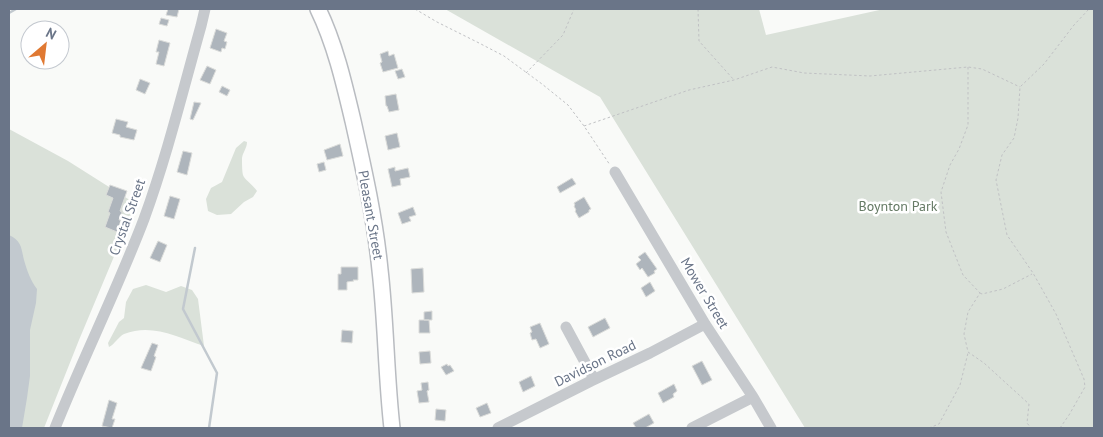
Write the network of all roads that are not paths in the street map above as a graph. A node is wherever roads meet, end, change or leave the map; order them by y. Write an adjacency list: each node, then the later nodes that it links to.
1 (205, 9): 8 (street, Crystal Street)
2 (318, 9): 9 (main road, Pleasant Street)
3 (615, 172): 4 (street, Mower Street)
4 (705, 324): 6 (street, Davidson Road); 7 (street, Mower Street)
5 (566, 327): 6 (street)
6 (594, 379): 10 (street, Davidson Road)
7 (753, 397): 11 (street); 12 (street, Mower Street)
8 (56, 428)
9 (392, 428)
10 (498, 428)
11 (692, 428)
12 (771, 428)

